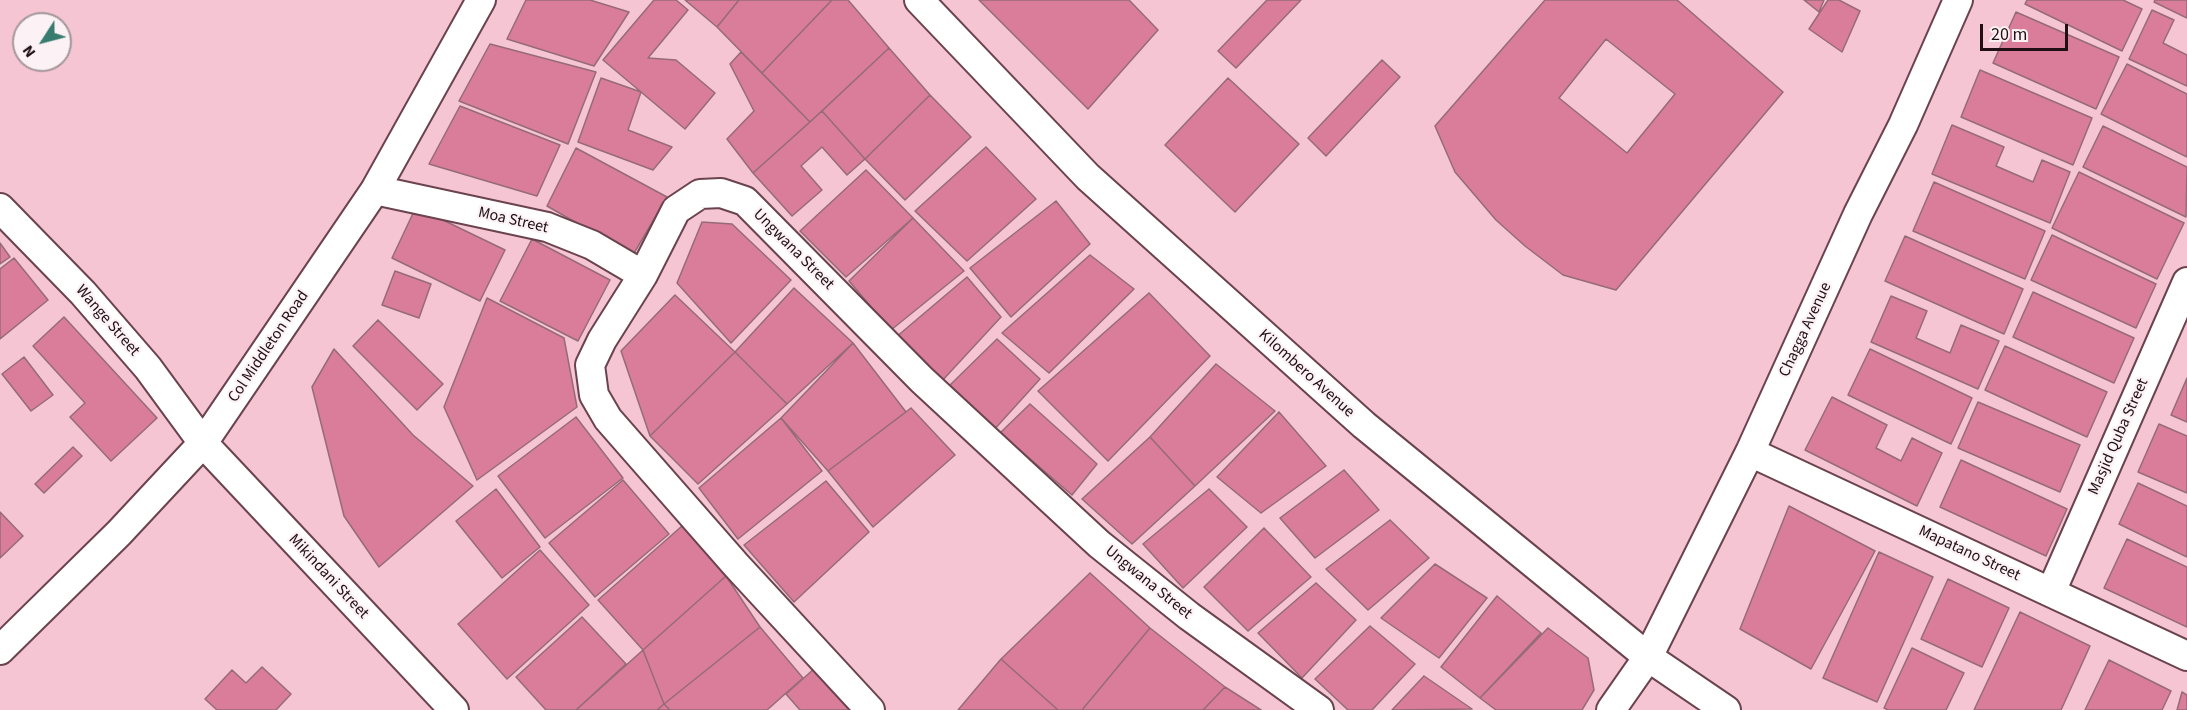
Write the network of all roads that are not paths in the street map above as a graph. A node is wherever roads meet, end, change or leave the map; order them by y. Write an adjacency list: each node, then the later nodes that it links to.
1 (481, 0): 4 (street, Col Middleton Road)
2 (919, 0): 13 (street, Kilombero Avenue)
3 (1958, 0): 9 (street, Chagga Avenue)
4 (375, 190): 6 (street, Moa Street); 8 (street, Col Middleton Road)
5 (0, 208): 8 (street, Wange Street)
6 (644, 275): 15 (street, Ungwana Street); 16 (street, Ungwana Street)
7 (2187, 282): 10 (street, Masjid Quba Street)
8 (204, 443): 11 (street, Col Middleton Road); 14 (street, Mikindani Street)
9 (1750, 452): 10 (street, Mapatano Street); 13 (street, Chagga Avenue)
10 (2051, 592): 12 (street, Mapatano Street)
11 (0, 650)
12 (2187, 656)
13 (1648, 657): 17 (street, Chagga Avenue); 18 (street, Kilombero Avenue)
14 (454, 710)
15 (870, 710)
16 (1319, 710)
17 (1611, 710)
18 (1726, 710)

